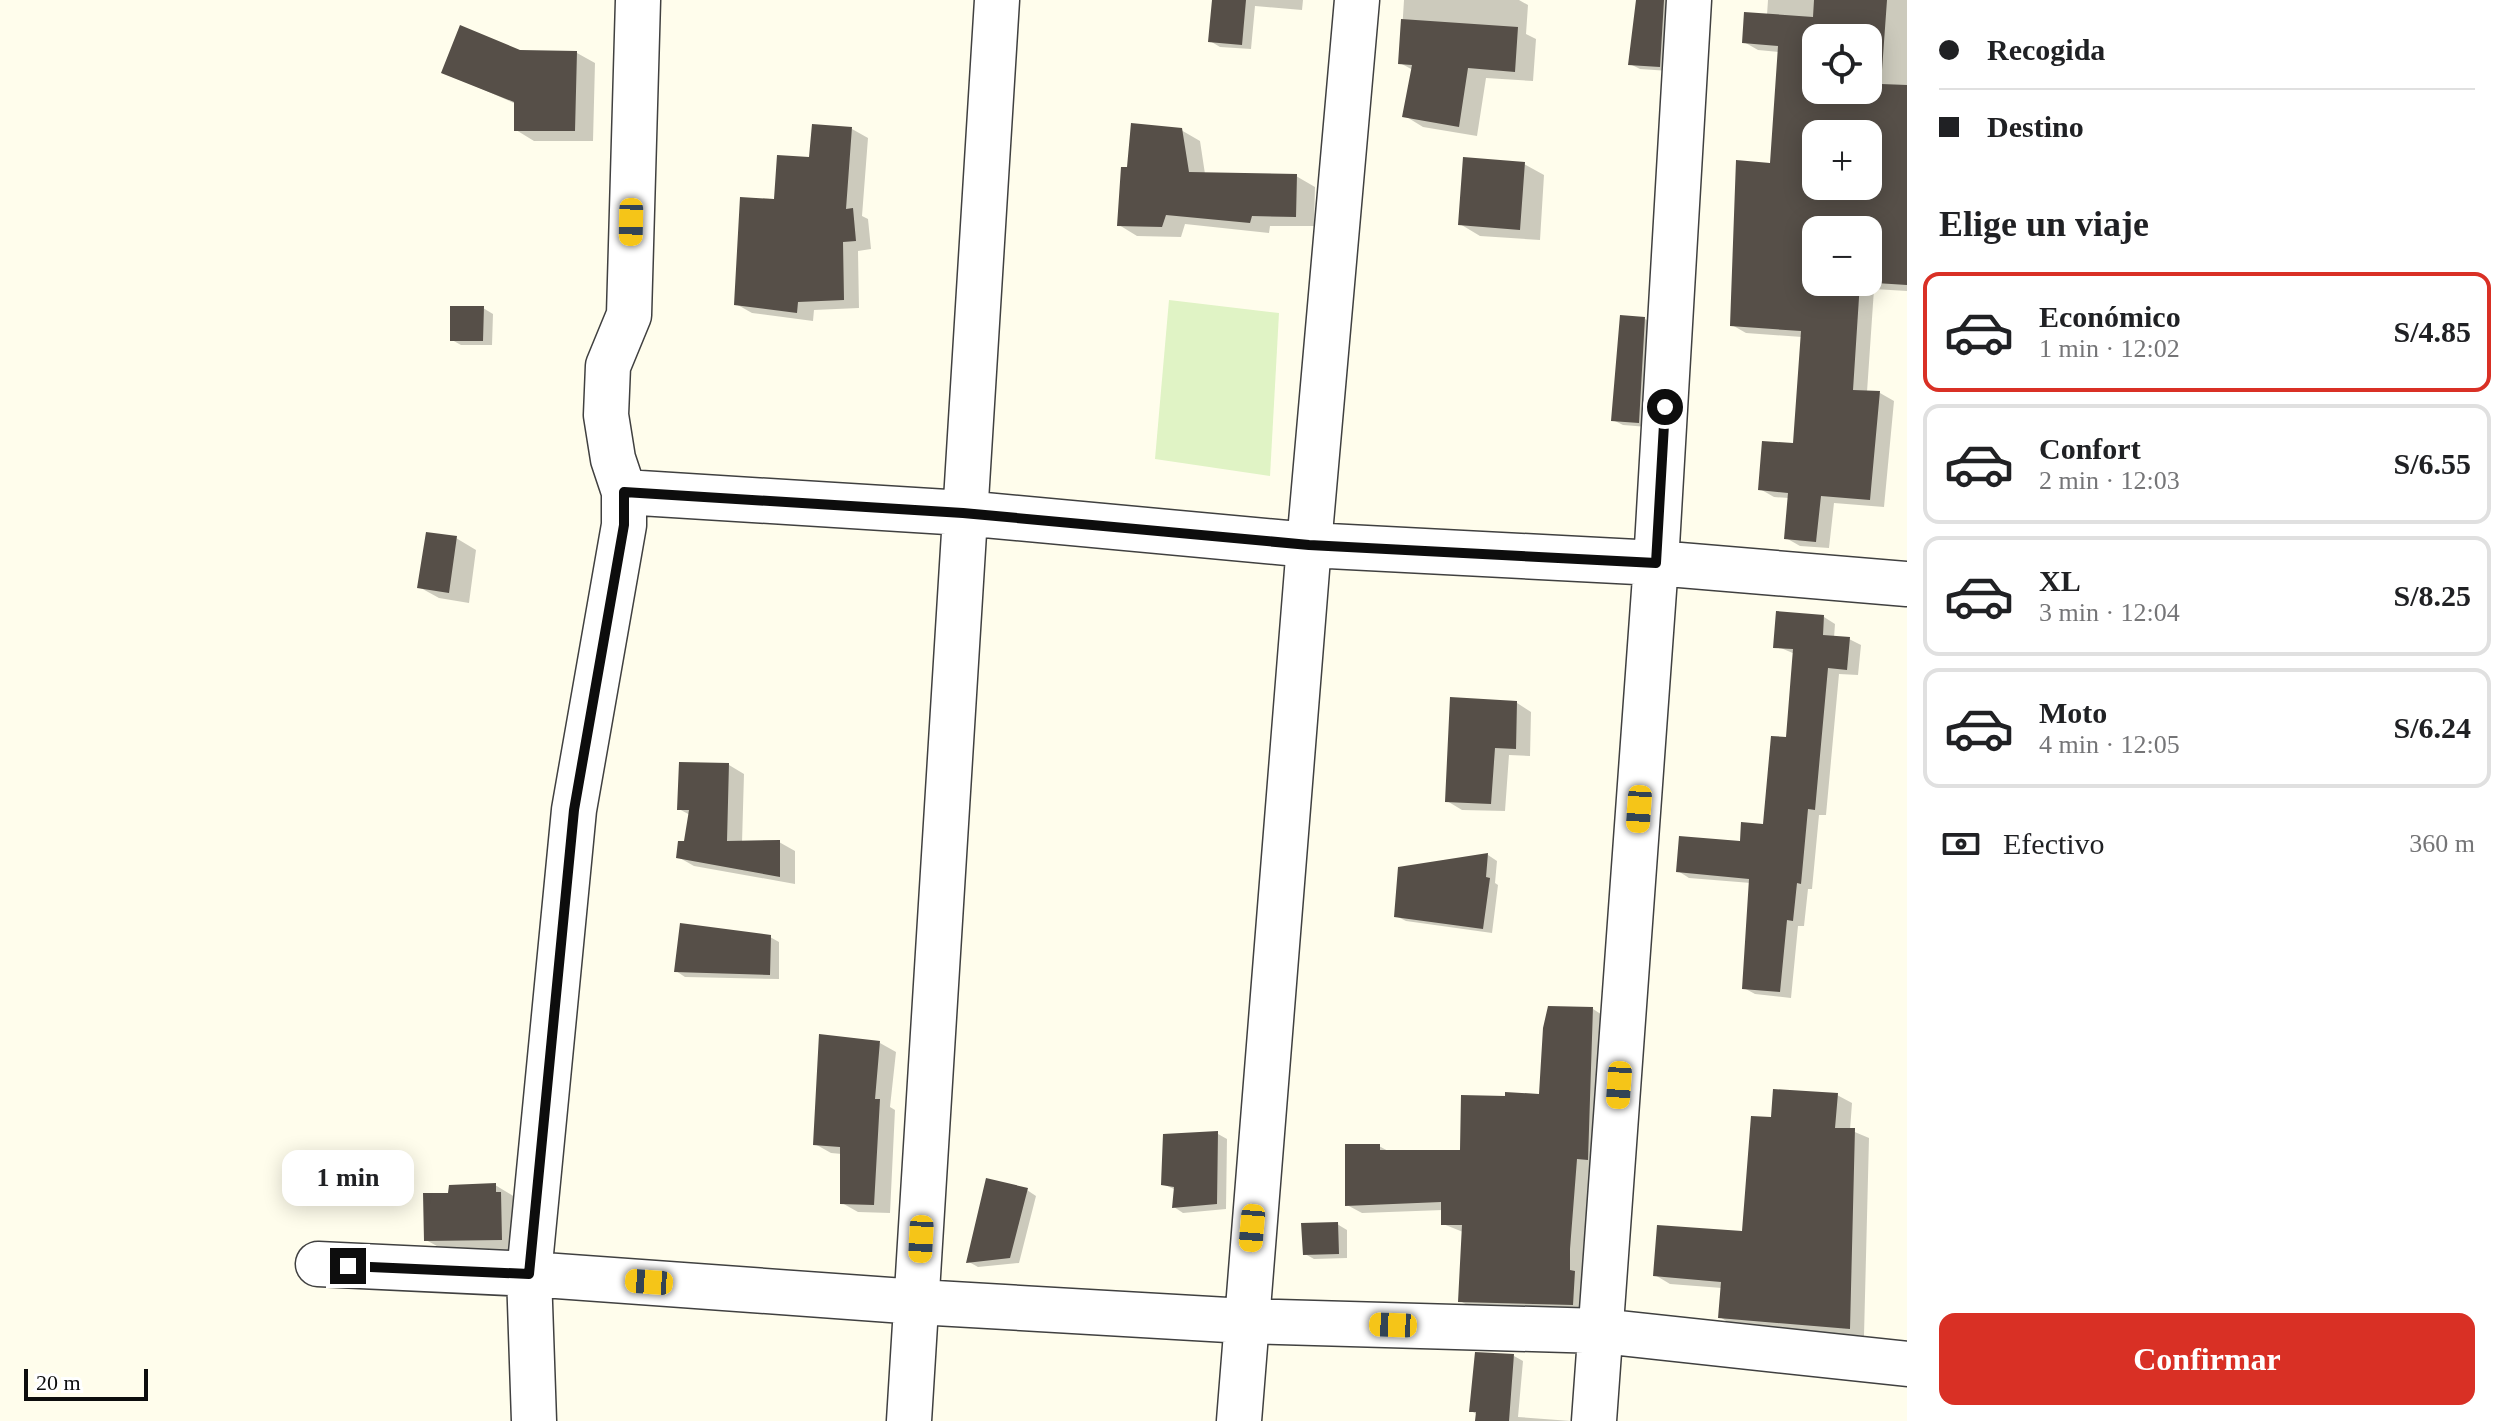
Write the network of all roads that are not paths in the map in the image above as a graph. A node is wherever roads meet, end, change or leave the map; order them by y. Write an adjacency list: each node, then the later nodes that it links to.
1 (638, 0): 5 (street)
2 (997, 0): 6 (street)
3 (1357, 0): 7 (street)
4 (1689, 0): 8 (street)
5 (624, 492): 6 (street); 11 (street)
6 (963, 513): 7 (street); 12 (street)
7 (1309, 545): 8 (street); 13 (street)
8 (1656, 563): 9 (street); 14 (street)
9 (1907, 584)
10 (318, 1264): 11 (street)
11 (529, 1274): 12 (street); 16 (street)
12 (918, 1302): 13 (street); 17 (street)
13 (1245, 1321): 14 (street); 18 (street)
14 (1601, 1331): 15 (street); 19 (street)
15 (1907, 1364)
16 (534, 1421)
17 (909, 1421)
18 (1239, 1421)
19 (1594, 1421)

